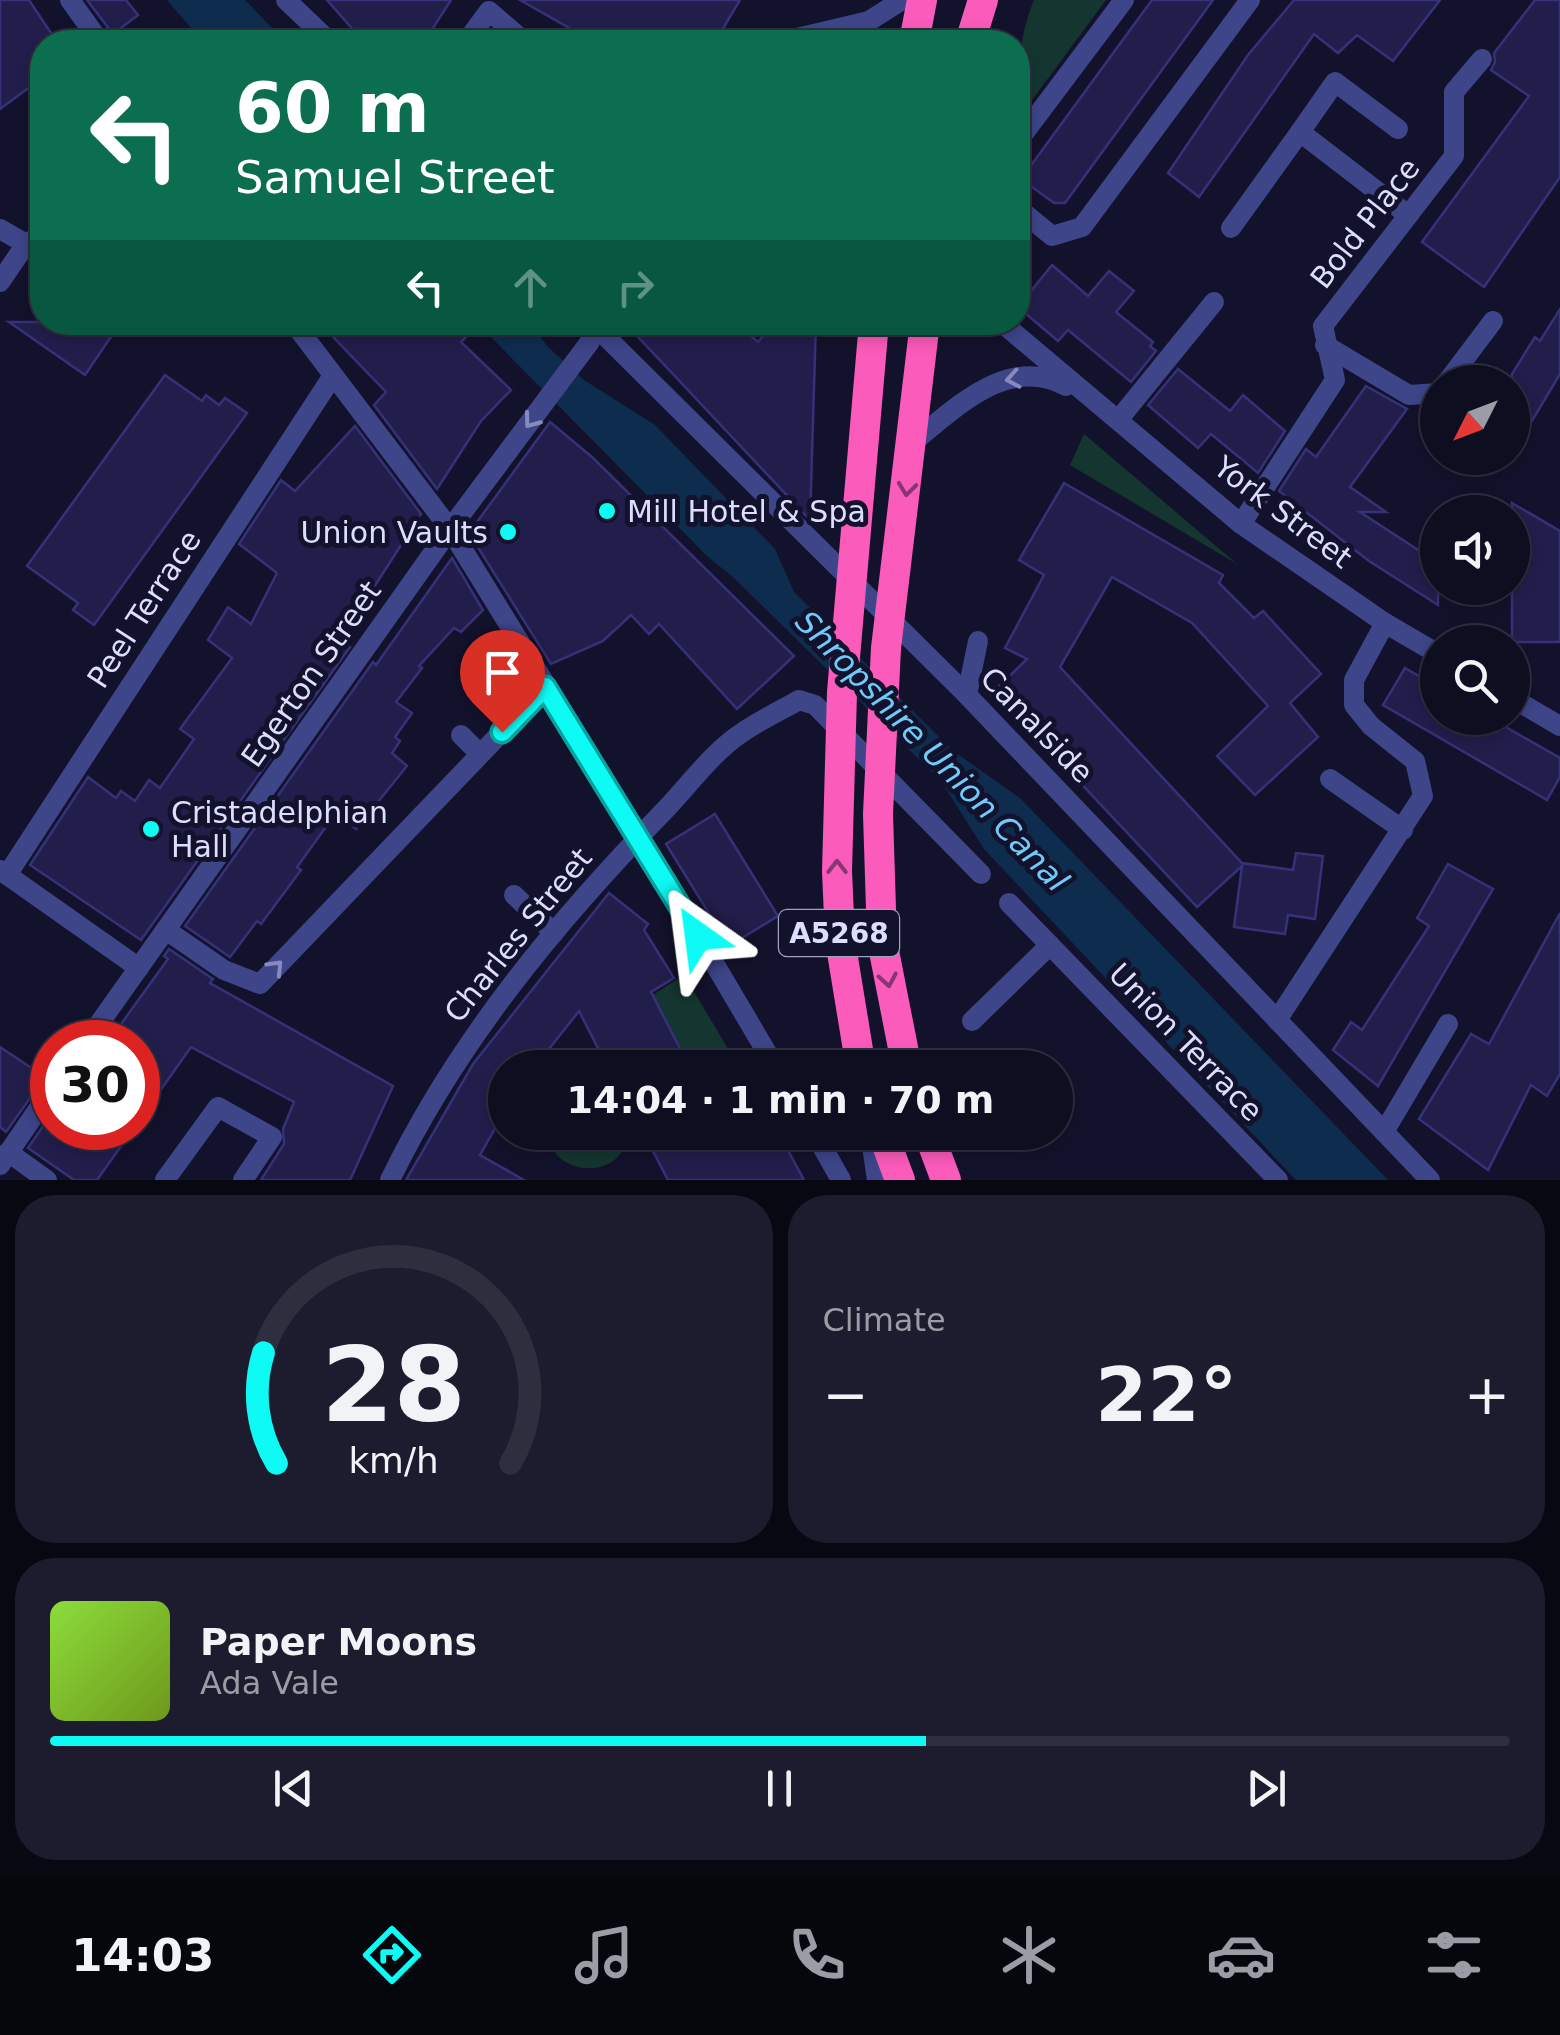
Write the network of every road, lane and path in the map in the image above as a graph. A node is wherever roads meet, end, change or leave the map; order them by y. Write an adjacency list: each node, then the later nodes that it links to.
1 (70, 0): 9 (street)
2 (286, 0): 10 (street)
3 (902, 0): 13 (street)
4 (922, 0): 14 (highway)
5 (983, 0): 15 (highway)
6 (1124, 0): 17 (street)
7 (1250, 0): 21 (street)
8 (492, 6): 11 (street); 12 (street)
9 (91, 30)
10 (317, 30)
11 (475, 30)
12 (514, 30)
13 (830, 30)
14 (916, 30)
15 (974, 30)
16 (1482, 58): 20 (street, Bold Place)
17 (1030, 125)
18 (1398, 129): 19 (street)
19 (1300, 132): 20 (street); 22 (street)
20 (1408, 216): 36 (street, Bold Place)
21 (1030, 218)
22 (1232, 228)
23 (0, 229): 24 (street)
24 (30, 238)
25 (30, 244): 26 (street)
26 (0, 282)
27 (1214, 302): 41 (street)
28 (1494, 321): 37 (street)
29 (302, 335): 38 (street)
30 (590, 335): 44 (street, Egerton Street, one-way to 44)
31 (600, 335): 49 (street, Canalside)
32 (863, 335): 40 (street)
33 (873, 335): 40 (highway, A5268)
34 (924, 335): 42 (highway, A5268)
35 (1017, 335): 41 (street)
36 (1325, 345): 39 (street); 43 (street, Bold Place)
37 (1460, 365)
38 (332, 377): 44 (street); 57 (street, Peel Terrace)
39 (1420, 394)
40 (866, 401): 70 (highway, A5268, one-way to 40)
41 (1111, 413): 42 (street, one-way to 42); 43 (street, York Street)
42 (913, 442): 71 (highway, A5268, one-way to 71)
43 (1240, 524): 45 (street, York Street)
44 (450, 529): 48 (street); 61 (street, Egerton Street)
45 (1385, 622): 47 (street, York Street); 55 (street)
46 (978, 641): 49 (street)
47 (1420, 643)
48 (545, 687): 53 (street); 56 (street)
49 (967, 695): 66 (street, Canalside)
50 (1530, 708): 51 (street)
51 (1560, 726)
52 (461, 735): 53 (street)
53 (480, 754): 61 (street, one-way to 53)
54 (1330, 779): 55 (street)
55 (1403, 830): 66 (street)
56 (639, 836): 58 (street, Charles Street); 62 (street, Charles Street); 69 (street)
57 (3, 872): 64 (street)
58 (981, 874)
59 (514, 895): 62 (street)
60 (1009, 903): 63 (street, Union Terrace)
61 (166, 930): 64 (street, Egerton Street)
62 (554, 933): 82 (street, Charles Street)
63 (1050, 945): 67 (street); 87 (street, Union Terrace)
64 (138, 968): 65 (street, Egerton Street)
65 (101, 1020)
66 (1277, 1020): 73 (street, Canalside)
67 (972, 1022)
68 (1448, 1024): 73 (street)
69 (765, 1050)
70 (858, 1050)
71 (903, 1050)
72 (30, 1121): 78 (street)
73 (1384, 1132): 88 (street, Canalside)
74 (824, 1150): 83 (street)
75 (873, 1150): 84 (street)
76 (889, 1150): 85 (highway)
77 (935, 1150): 86 (highway)
78 (4, 1158): 79 (street)
79 (47, 1180)
80 (165, 1180): 81 (street)
81 (243, 1180)
82 (390, 1180)
83 (841, 1180)
84 (877, 1180)
85 (900, 1180)
86 (946, 1180)
87 (1278, 1180)
88 (1430, 1180)

